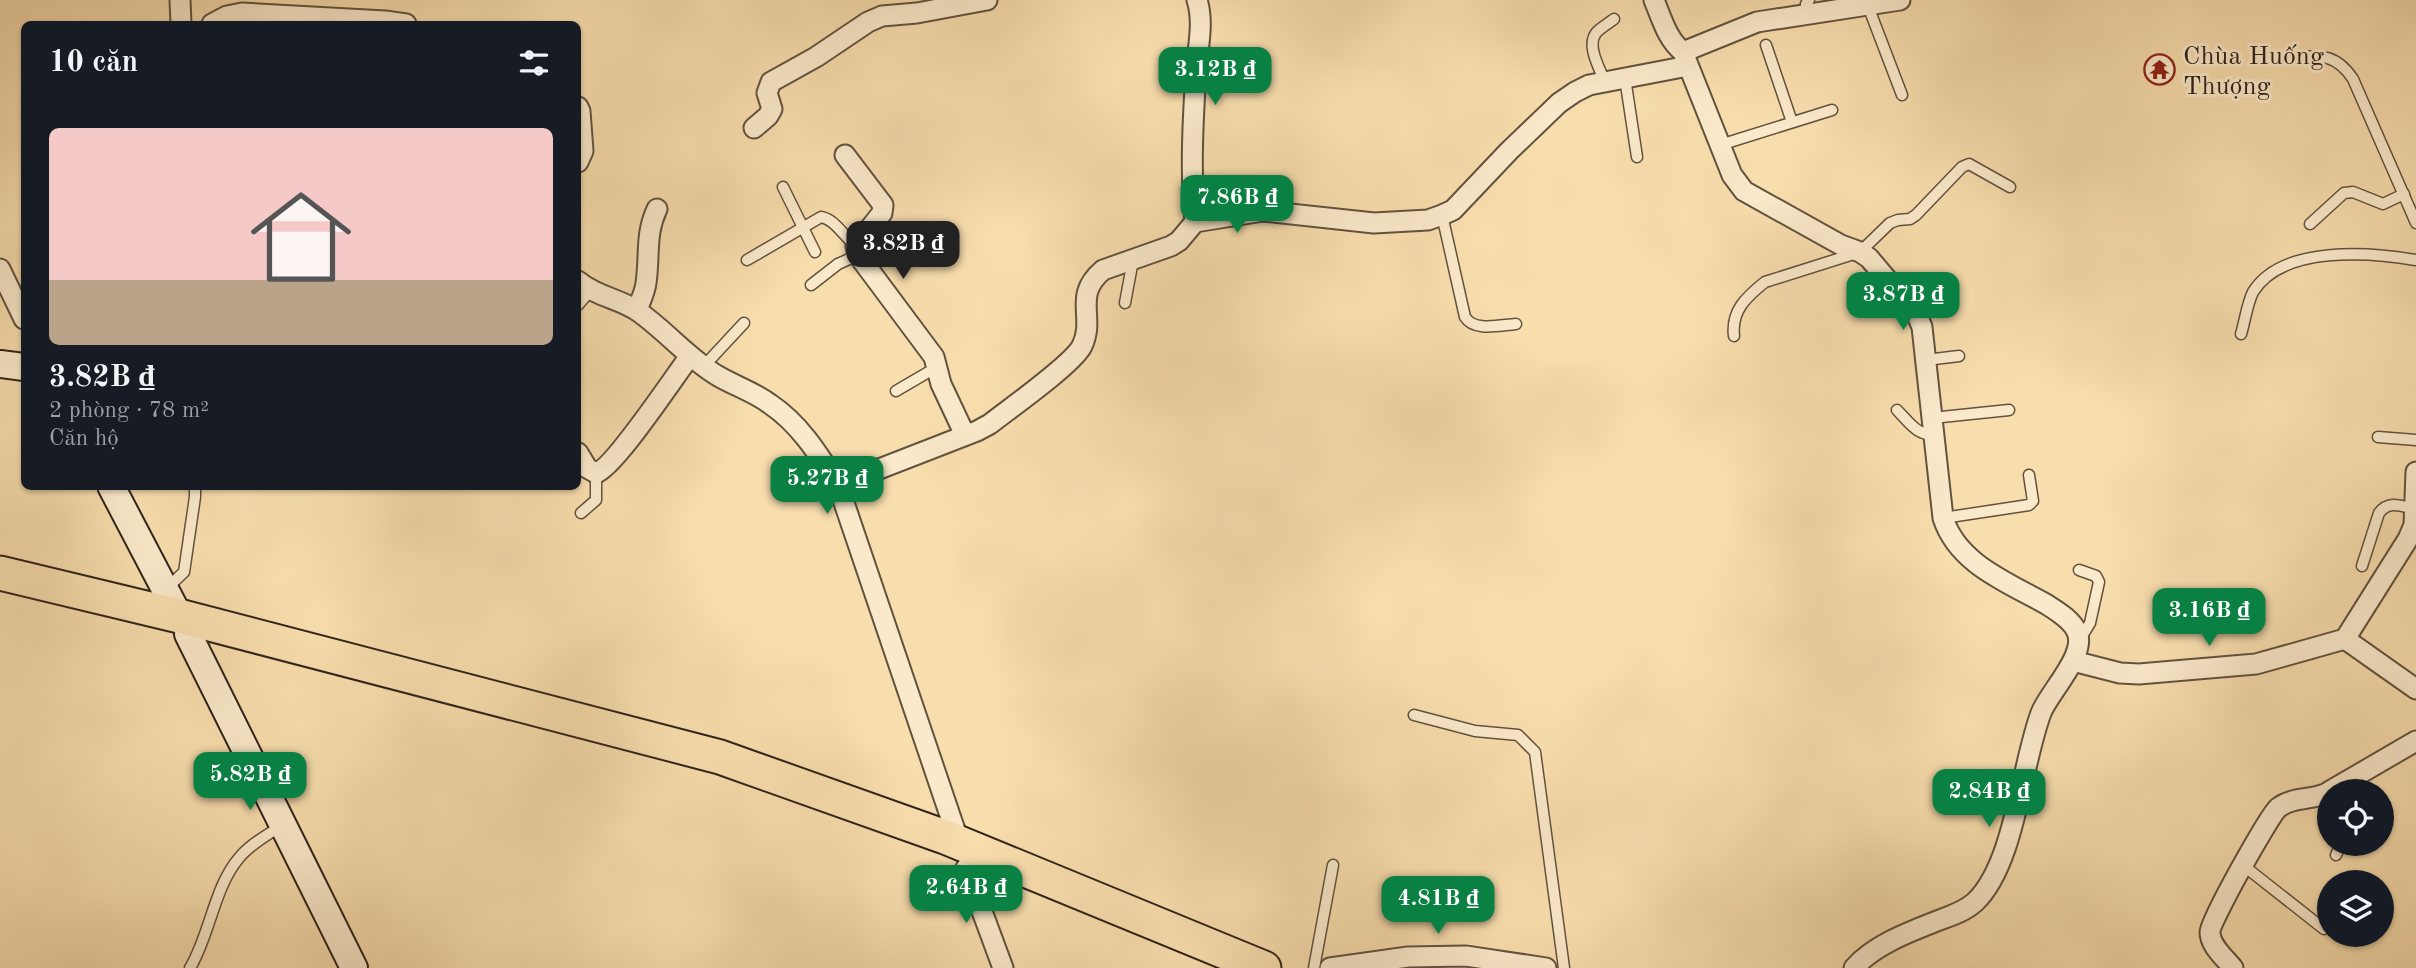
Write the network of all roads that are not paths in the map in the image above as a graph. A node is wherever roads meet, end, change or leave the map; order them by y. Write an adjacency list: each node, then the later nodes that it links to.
1 (180, 0): 9 (street)
2 (987, 0): 21 (street)
3 (1198, 0): 31 (street)
4 (1654, 0): 14 (street)
5 (1900, 0): 6 (street)
6 (1868, 6): 7 (street); 17 (lane)
7 (1808, 8): 14 (street)
8 (1614, 19): 16 (lane)
9 (181, 21)
10 (218, 21): 11 (street)
11 (385, 21)
12 (1766, 45): 19 (lane)
13 (2290, 58): 28 (lane)
14 (1685, 59): 15 (street); 22 (street)
15 (1625, 78): 16 (street); 25 (lane)
16 (1605, 82): 30 (street)
17 (1902, 95)
18 (1832, 110): 19 (lane)
19 (1792, 122): 22 (lane)
20 (581, 124): 23 (street)
21 (754, 128)
22 (1720, 145): 37 (street)
23 (581, 155)
24 (845, 155): 35 (street)
25 (1637, 157)
26 (783, 187): 34 (lane)
27 (2010, 187): 37 (lane)
28 (2403, 194): 32 (lane); 33 (lane)
29 (657, 209): 45 (street)
30 (1442, 215): 31 (street); 48 (lane)
31 (1195, 222): 39 (street)
32 (2310, 223)
33 (2416, 223)
34 (803, 228): 35 (lane); 36 (lane); 38 (lane)
35 (857, 251): 42 (lane); 56 (street)
36 (815, 252)
37 (1860, 252): 50 (lane); 52 (street)
38 (747, 260)
39 (1133, 260): 44 (lane); 61 (street)
40 (2416, 260): 49 (lane)
41 (0, 270): 46 (street)
42 (811, 285)
43 (582, 292): 45 (street)
44 (1125, 303)
45 (637, 310): 53 (street)
46 (21, 313)
47 (744, 323): 53 (lane)
48 (1516, 324)
49 (2241, 334)
50 (1734, 336)
51 (1959, 356): 52 (lane)
52 (1926, 360): 60 (street)
53 (697, 361): 66 (street); 68 (street)
54 (0, 364): 55 (street)
55 (21, 367)
56 (937, 367): 57 (lane); 61 (street)
57 (897, 391)
58 (1897, 410): 60 (lane)
59 (2009, 410): 60 (lane)
60 (1933, 426): 73 (street)
61 (965, 435): 68 (street)
62 (2378, 437): 63 (lane)
63 (2416, 440)
64 (581, 458): 66 (street)
65 (2416, 472): 71 (street)
66 (596, 473): 72 (lane)
67 (2029, 475): 73 (lane)
68 (838, 485): 88 (street)
69 (113, 490): 78 (street)
70 (195, 490): 78 (lane)
71 (2415, 508): 74 (lane); 79 (street)
72 (581, 513)
73 (1943, 518): 80 (street)
74 (2362, 566)
75 (2079, 570): 80 (lane)
76 (0, 573): 78 (highway)
77 (0, 589): 78 (highway)
78 (177, 613): 87 (street); 88 (highway)
79 (2345, 639): 81 (street); 82 (street)
80 (2079, 642): 81 (street)
81 (2073, 661): 101 (street)
82 (2416, 689)
83 (1414, 715): 100 (lane)
84 (2416, 741): 85 (street)
85 (2352, 779)
86 (2317, 797): 90 (street)
87 (283, 824): 92 (lane); 93 (street)
88 (963, 855): 94 (street); 95 (highway); 96 (highway)
89 (1333, 865): 97 (lane)
90 (2244, 866): 91 (lane); 102 (street)
91 (2317, 923)
92 (190, 968)
93 (354, 968)
94 (1003, 968)
95 (1217, 968)
96 (1264, 968)
97 (1314, 968)
98 (1330, 968): 99 (street)
99 (1546, 968)
100 (1564, 968)
101 (1854, 968)
102 (2233, 968)

